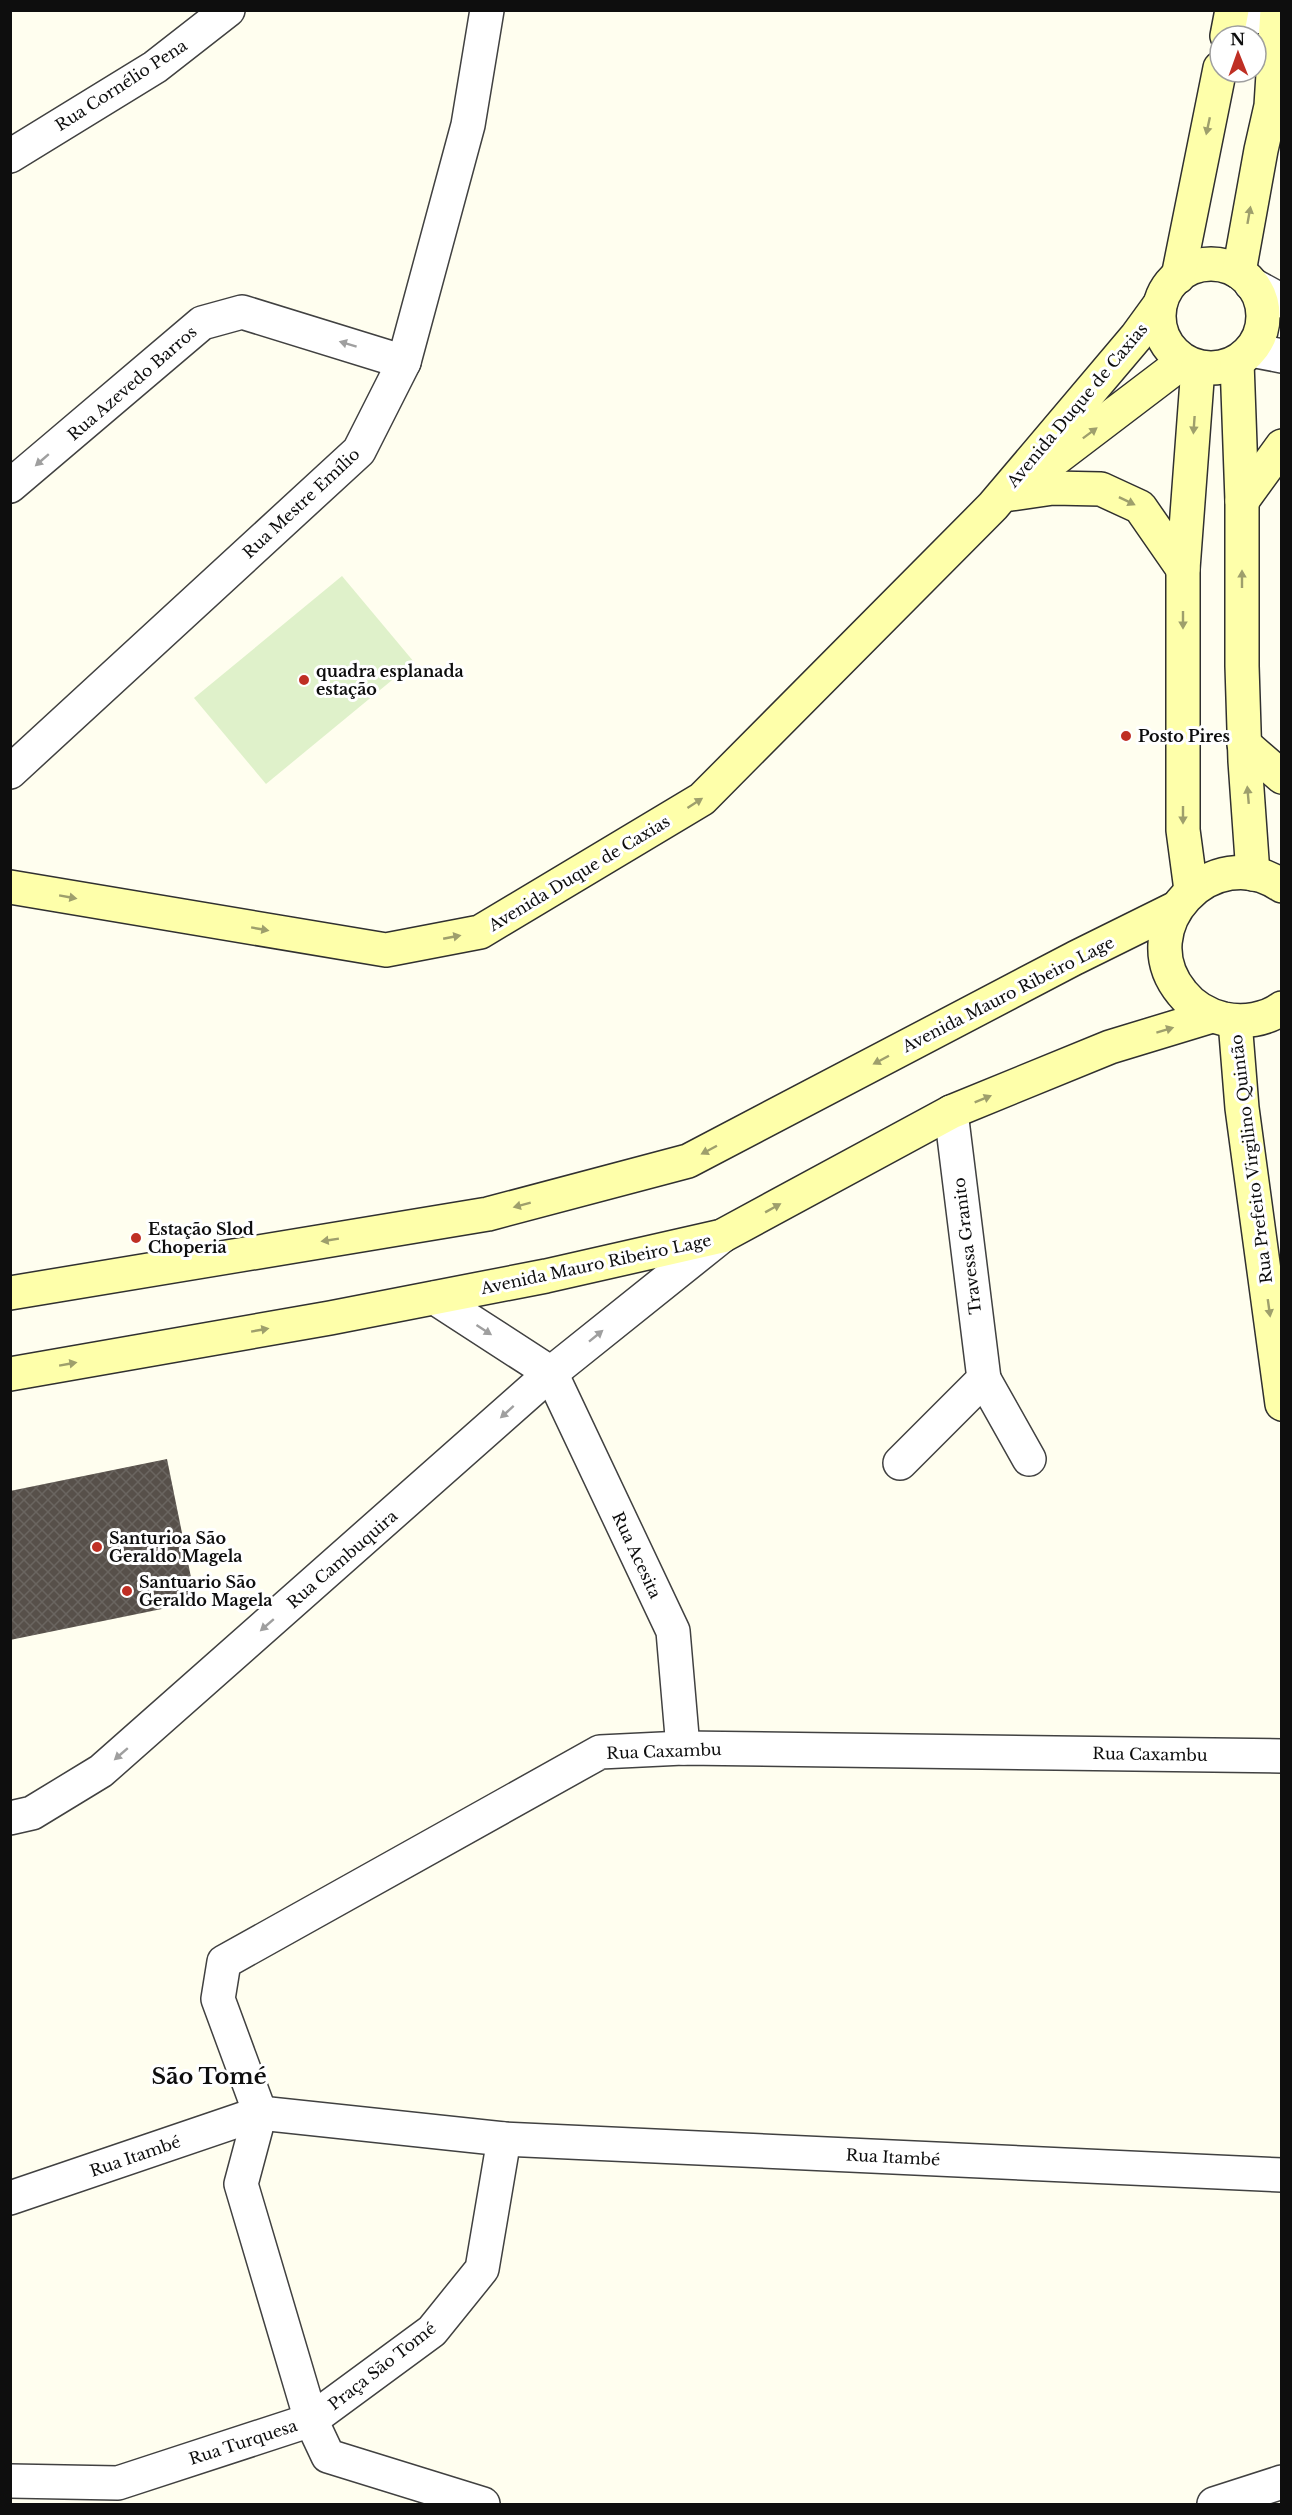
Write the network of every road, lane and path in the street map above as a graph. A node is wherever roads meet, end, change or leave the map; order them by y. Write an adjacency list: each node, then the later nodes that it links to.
1 (228, 10): 8 (street, Rua Cornélio Pena)
2 (487, 10): 14 (street, Rua Mestre Emílio)
3 (1238, 10): 4 (street)
4 (1268, 10)
5 (1277, 10): 7 (street)
6 (1217, 84): 9 (street, one-way to 9)
7 (1276, 97): 10 (street, one-way to 7)
8 (10, 156)
9 (1178, 277): 10 (street); 12 (street)
10 (1245, 278): 11 (street); 13 (street)
11 (1281, 301)
12 (1160, 304): 15 (street); 18 (street, Avenida Duque de Caxias)
13 (1256, 356): 15 (street); 19 (street)
14 (404, 362): 17 (street, Rua Azevedo Barros, one-way to 17); 22 (street, Rua Mestre Emílio)
15 (1191, 364): 18 (street, Avenida Duque de Caxias, one-way to 15); 20 (street, one-way to 20)
16 (1281, 446): 19 (street)
17 (10, 486)
18 (1001, 500): 20 (street, one-way to 20); 25 (street, Avenida Duque de Caxias, one-way to 18)
19 (1242, 501): 21 (street, one-way to 19)
20 (1183, 569): 26 (street, one-way to 26)
21 (1244, 744): 23 (street); 24 (street, one-way to 21)
22 (10, 772)
23 (1281, 777)
24 (1273, 880): 26 (street, Avenida Mauro Ribeiro Lage)
25 (10, 887)
26 (1183, 899): 28 (street); 31 (street, Avenida Mauro Ribeiro Lage, one-way to 31)
27 (1281, 1008): 28 (street, Avenida Mauro Ribeiro Lage)
28 (1223, 1019): 29 (street, Avenida Mauro Ribeiro Lage, one-way to 28); 36 (street, Rua Prefeito Virgilino Quintão, one-way to 36)
29 (951, 1112): 30 (street, Avenida Mauro Ribeiro Lage, one-way to 29); 35 (street, Travessa Granito)
30 (722, 1236): 32 (street, Avenida Mauro Ribeiro Lage); 33 (street, Rua Cambuquira, one-way to 30)
31 (10, 1293)
32 (435, 1298): 33 (street, one-way to 33); 34 (street, Avenida Mauro Ribeiro Lage, one-way to 32)
33 (551, 1373): 39 (street, Rua Acesita); 41 (street, Rua Cambuquira, one-way to 41)
34 (10, 1374)
35 (984, 1379): 37 (street, Travessa Granito); 38 (street)
36 (1281, 1404)
37 (1029, 1459)
38 (900, 1463)
39 (683, 1748): 40 (street, Rua Caxambu); 42 (street, Rua Caxambu)
40 (1281, 1756)
41 (10, 1818)
42 (260, 2113): 43 (street); 45 (street, Rua Itambé); 46 (street, Praça São Tomé)
43 (504, 2139): 44 (street, Rua Itambé); 46 (street, Praça São Tomé)
44 (1281, 2175)
45 (10, 2198)
46 (311, 2420): 47 (street, Rua Turquesa); 49 (street, Rua Turquesa)
47 (10, 2481)
48 (1281, 2482): 50 (street)
49 (483, 2505)
50 (1214, 2505)

